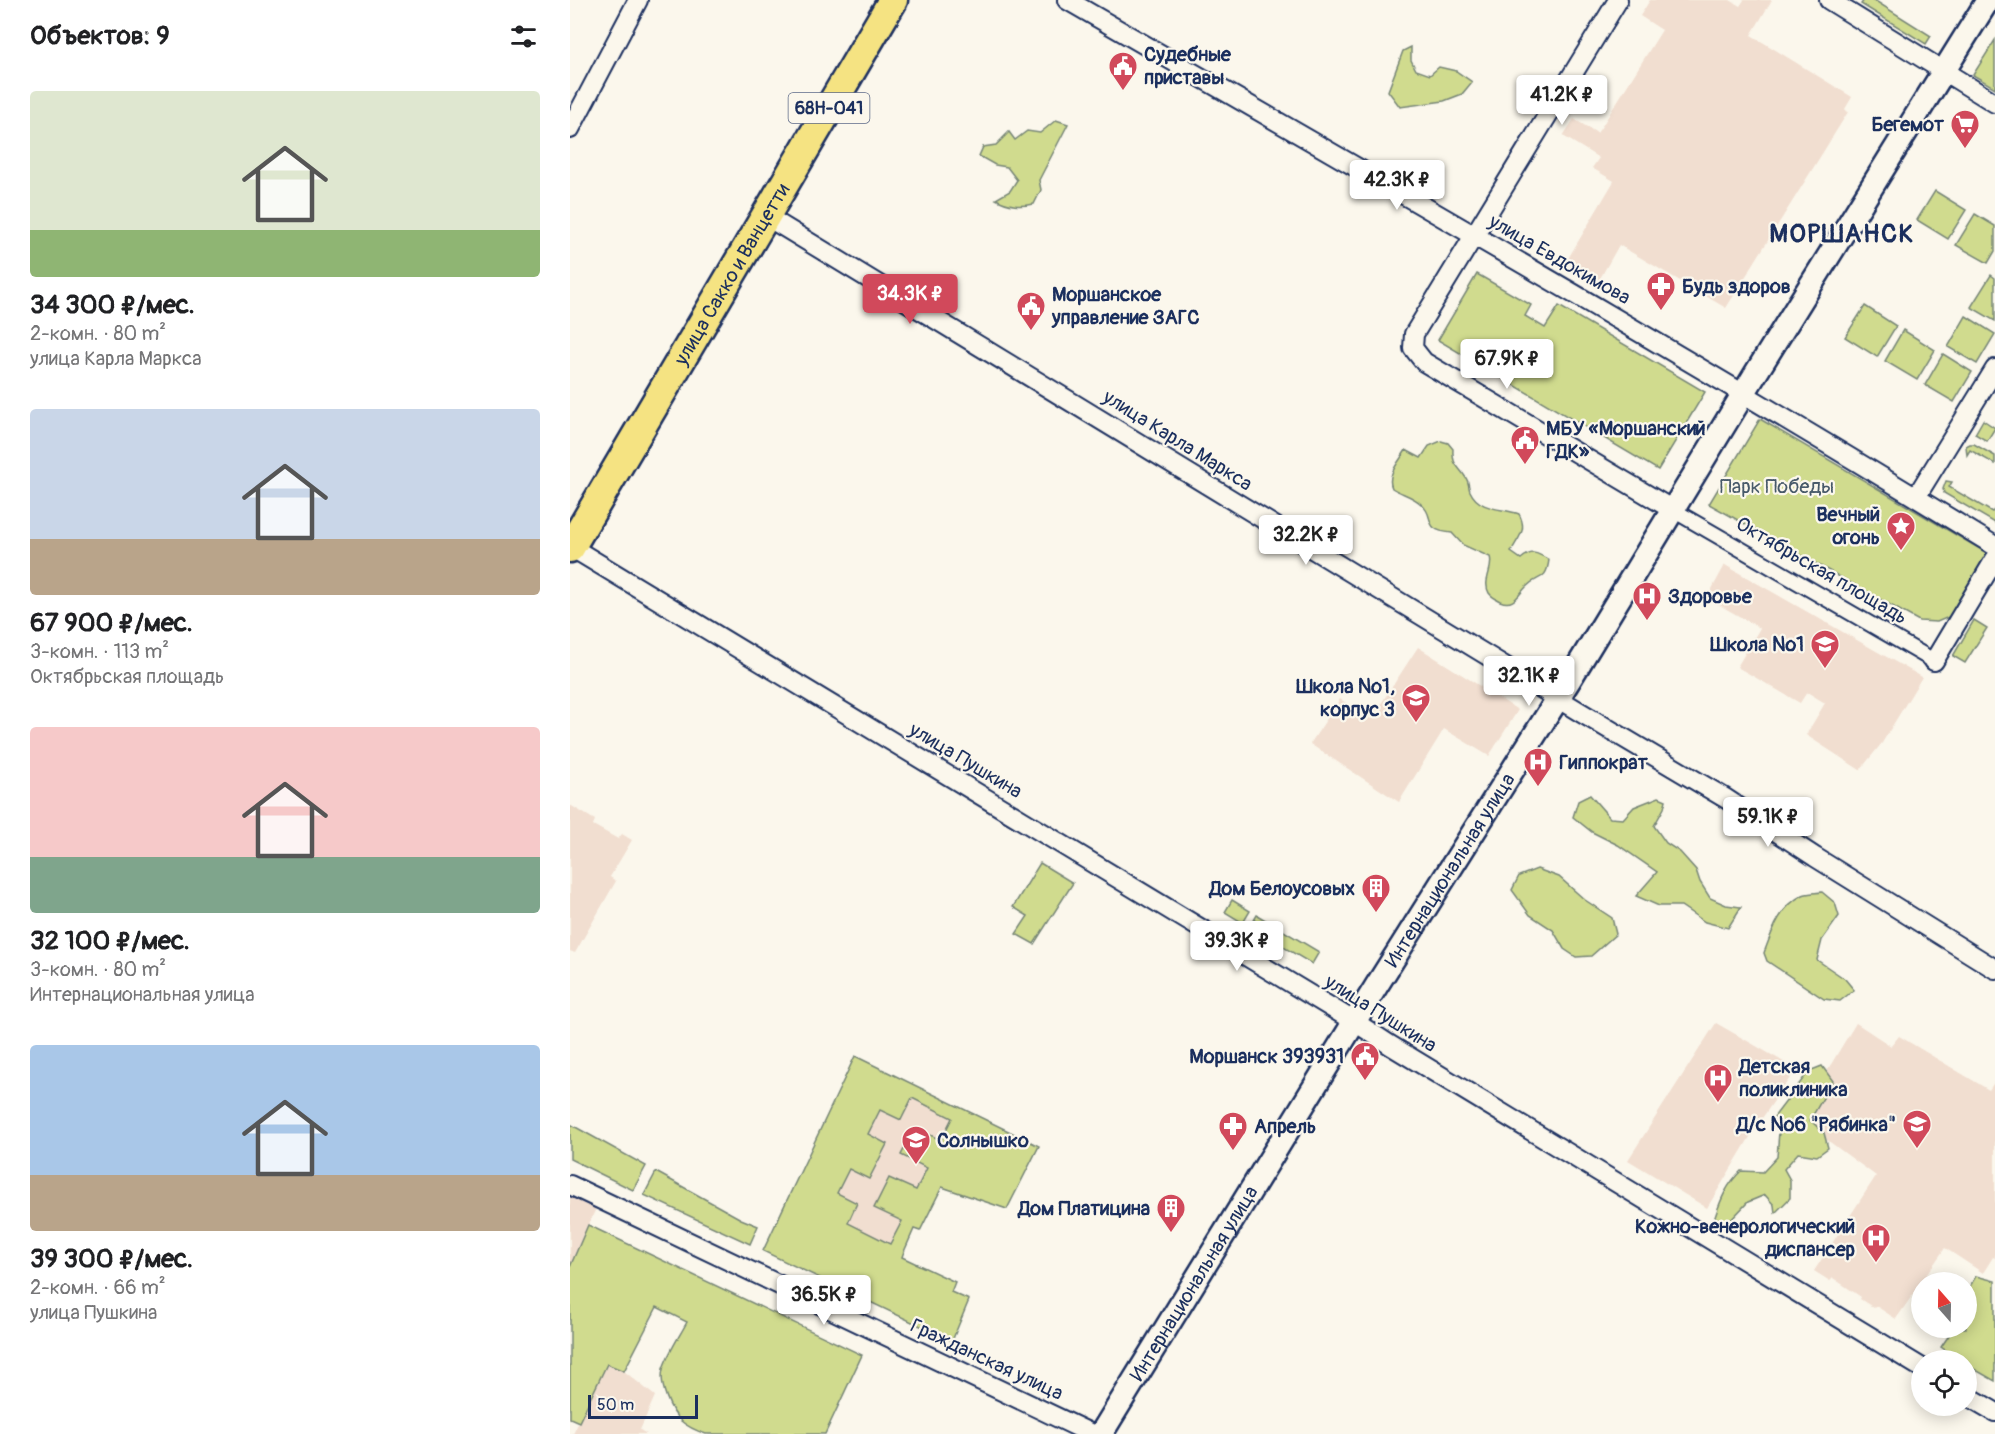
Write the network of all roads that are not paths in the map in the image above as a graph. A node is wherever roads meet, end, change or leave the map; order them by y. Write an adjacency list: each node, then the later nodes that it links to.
1 (638, 0): 9 (street)
2 (893, 0): 10 (main road, улица Сакко и Ванцетти / 68Н-041)
3 (1067, 0): 11 (street, улица Евдокимова)
4 (1618, 0): 11 (street, Октябрьская площадь)
5 (1829, 0): 7 (street)
6 (1988, 0): 7 (street, Интернациональная улица)
7 (1943, 71): 8 (street); 13 (street, Интернациональная улица)
8 (1995, 103)
9 (570, 129)
10 (766, 216): 17 (main road, улица Сакко и Ванцетти / 68Н-041); 20 (street, улица Карла Маркса)
11 (1475, 235): 13 (street, улица Евдокимова); 15 (street, Октябрьская площадь)
12 (1995, 369): 14 (street)
13 (1744, 394): 14 (street, улица Евдокимова); 15 (street, Интернациональная улица)
14 (1916, 497): 16 (street, улица Евдокимова)
15 (1673, 510): 19 (street, Октябрьская площадь); 20 (street, Интернациональная улица)
16 (1995, 546)
17 (570, 547): 22 (street, улица Пушкина)
18 (1995, 559): 19 (street, Октябрьская площадь)
19 (1934, 661)
20 (1558, 699): 21 (street, улица Карла Маркса); 22 (street, Интернациональная улица)
21 (1995, 969)
22 (1355, 1022): 24 (street, улица Пушкина); 28 (street, Интернациональная улица)
23 (570, 1185): 27 (street, Гражданская улица)
24 (1911, 1361)
25 (1977, 1401): 26 (street)
26 (1995, 1412)
27 (1092, 1434)
28 (1101, 1434)

